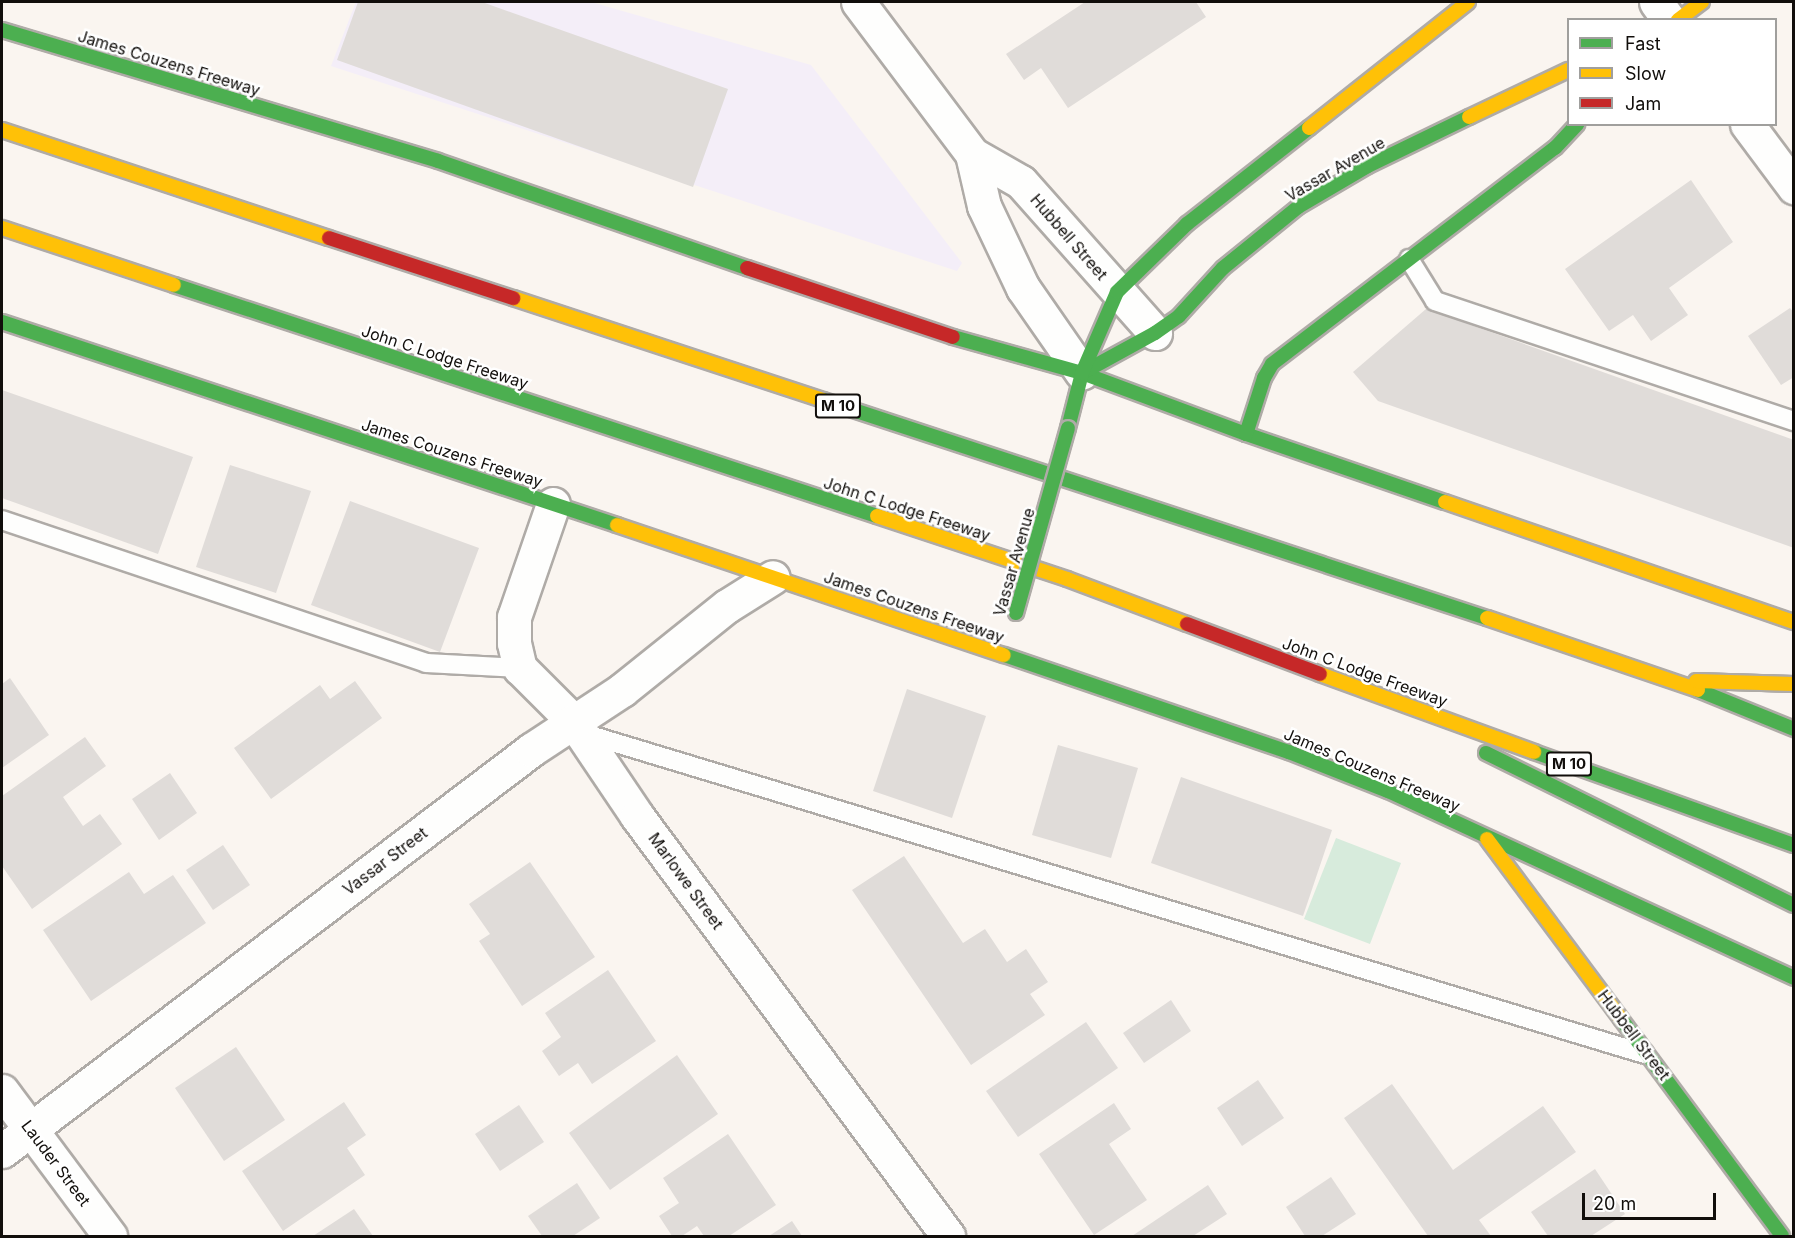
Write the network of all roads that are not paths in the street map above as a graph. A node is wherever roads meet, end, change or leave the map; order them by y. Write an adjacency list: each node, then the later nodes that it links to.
1 (858, 2): 12 (street, Hubbell Street)
2 (1468, 2): 16 (main road, Vassar Avenue)
3 (1656, 2): 5 (street)
4 (1702, 2): 6 (main road)
5 (1668, 18)
6 (1681, 18)
7 (2, 30): 19 (main road, James Couzens Freeway)
8 (1567, 70): 18 (main road, Vassar Avenue)
9 (1575, 126): 15 (main road)
10 (1748, 126): 13 (street)
11 (2, 130): 28 (main road, M 10)
12 (972, 154): 16 (street, Hubbell Street); 19 (street, Hubbell Street)
13 (1794, 187)
14 (2, 228): 29 (main road, John C Lodge Freeway / M 10)
15 (1409, 259): 20 (lane); 21 (main road)
16 (1117, 292): 18 (street, Hubbell Street); 19 (main road, Vassar Avenue)
17 (2, 322): 22 (main road, James Couzens Freeway)
18 (1155, 333): 19 (main road, Vassar Avenue)
19 (1082, 373): 21 (main road, James Couzens Freeway); 25 (main road, Vassar Avenue, bridge)
20 (1794, 421)
21 (1246, 434): 26 (main road, James Couzens Freeway)
22 (553, 504): 24 (main road, James Couzens Freeway); 27 (street)
23 (2, 520): 27 (lane)
24 (773, 577): 31 (street, Vassar Street); 33 (main road, James Couzens Freeway)
25 (1015, 618)
26 (1794, 622)
27 (520, 668): 31 (street, Marlowe Street)
28 (1675, 680): 30 (main road); 32 (main road, M 10)
29 (1344, 683): 34 (main road, John C Lodge Freeway / M 10); 35 (main road)
30 (1794, 684)
31 (576, 726): 37 (lane); 39 (street, Vassar Street); 42 (street, Marlowe Street)
32 (1794, 729)
33 (1484, 835): 36 (main road, James Couzens Freeway); 37 (main road, Hubbell Street)
34 (1794, 845)
35 (1794, 905)
36 (1794, 978)
37 (1649, 1056): 43 (main road, Hubbell Street)
38 (2, 1090): 39 (street, Lauder Street)
39 (31, 1130): 40 (street, Vassar Street); 41 (street, Lauder Street)
40 (2, 1151)
41 (110, 1236)
42 (948, 1236)
43 (1782, 1236)

